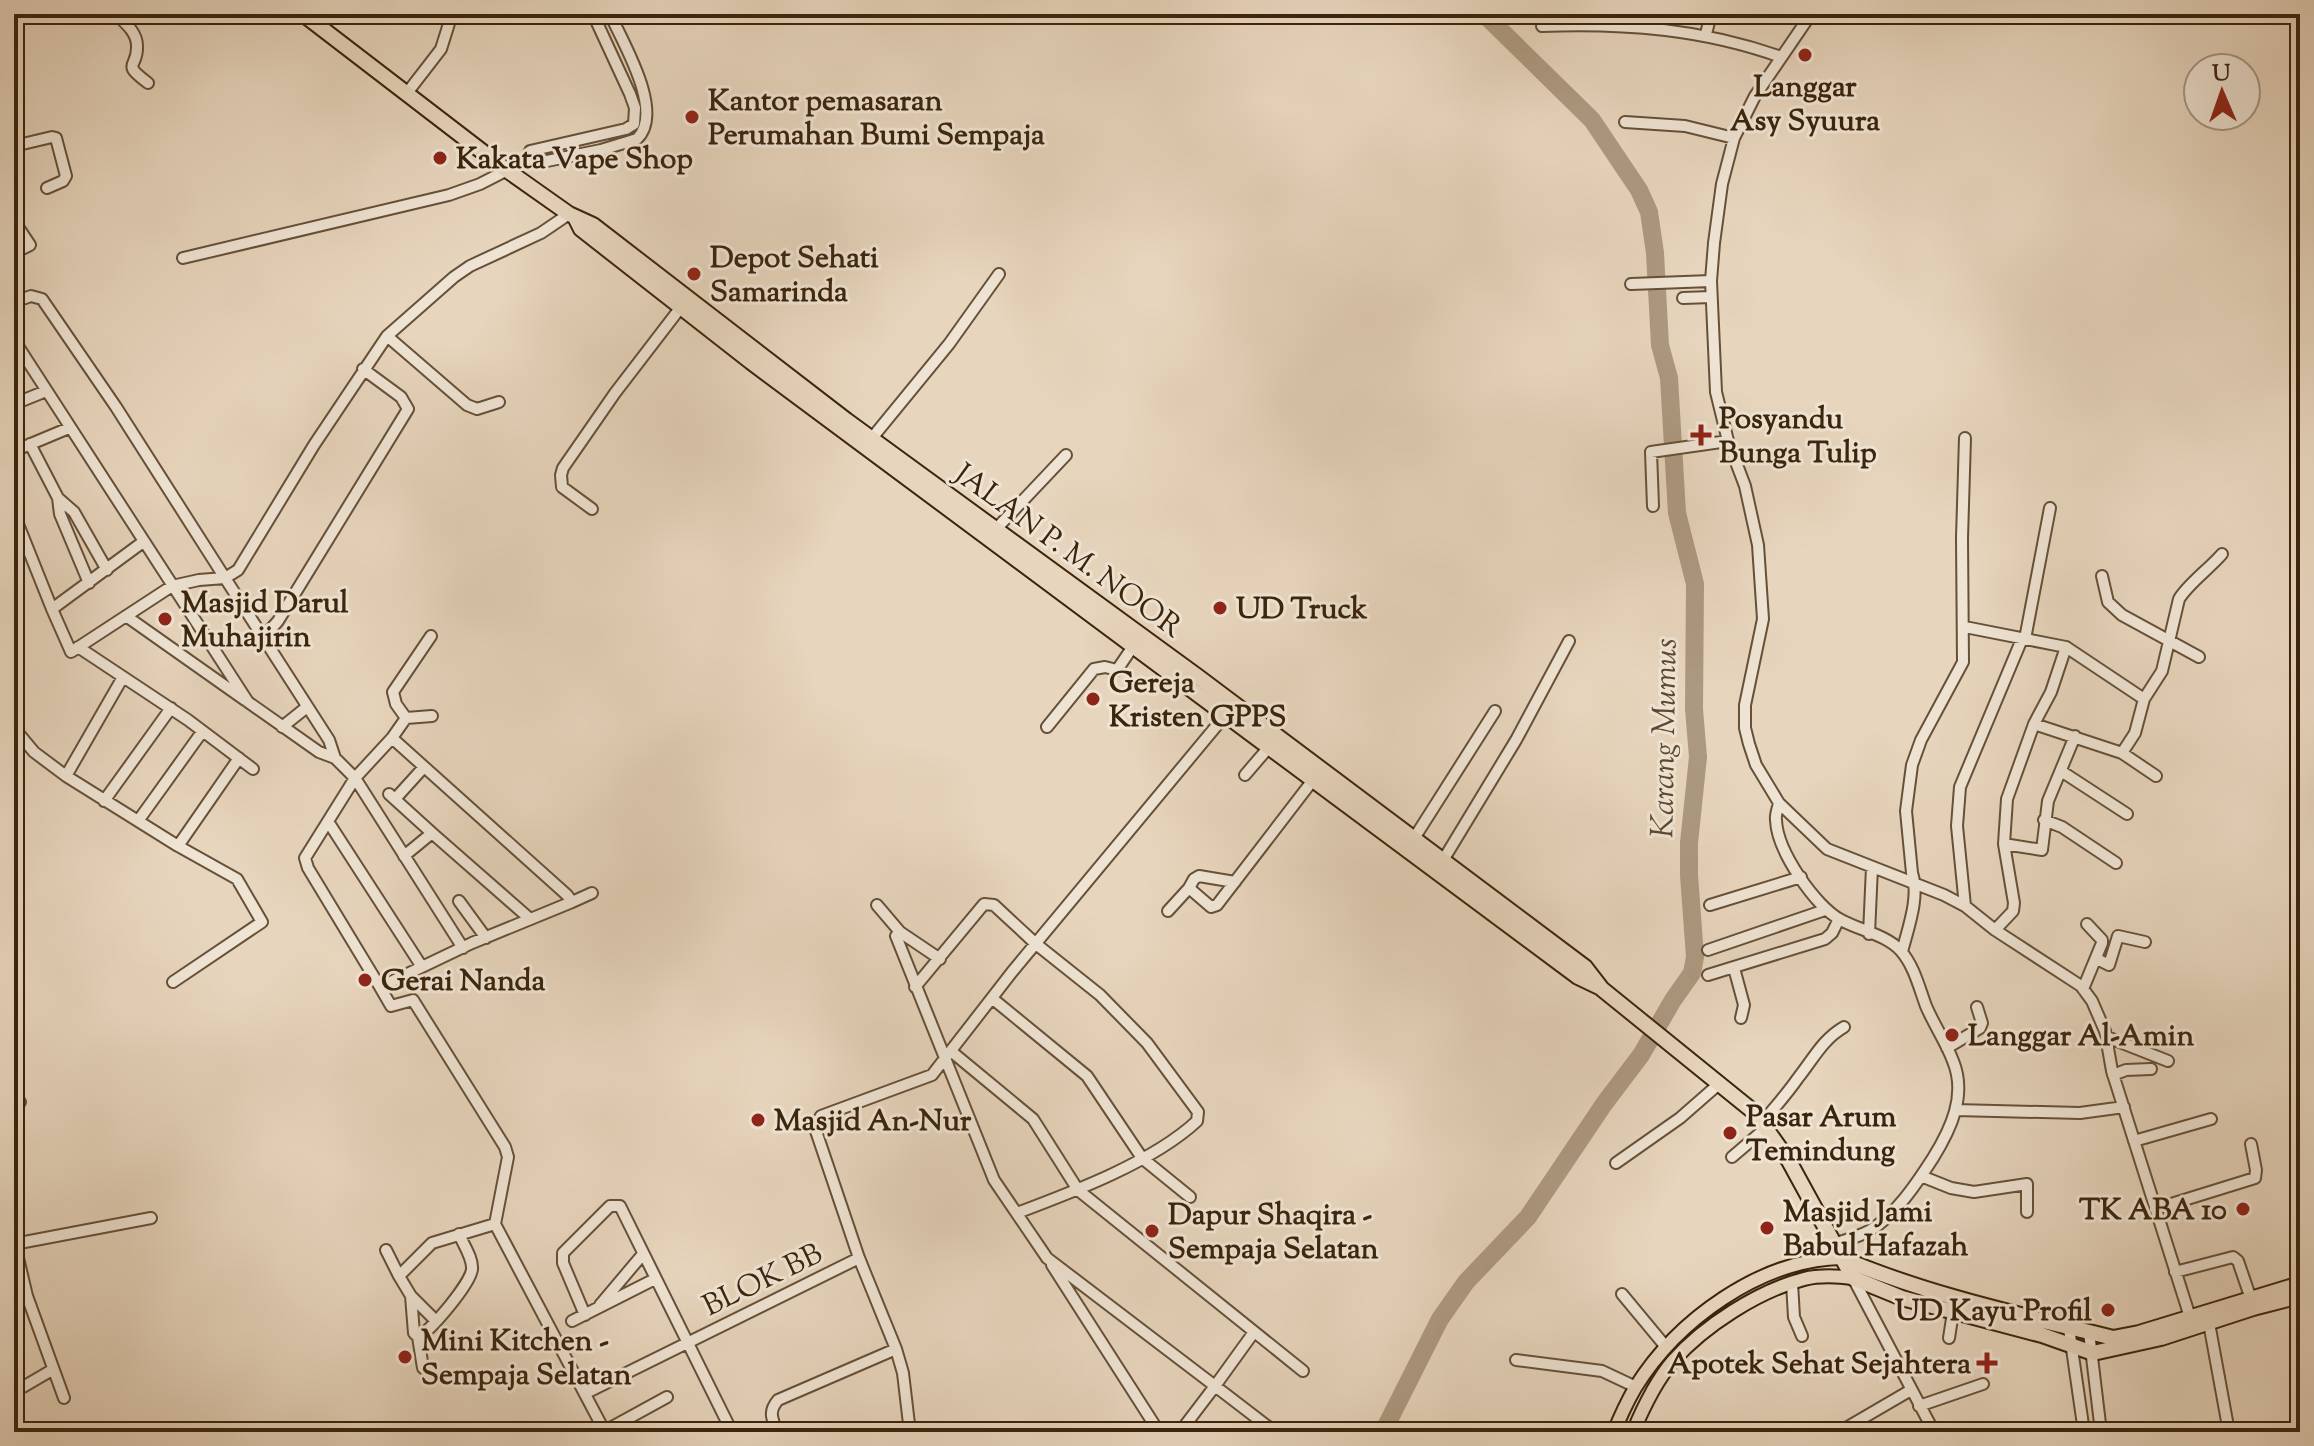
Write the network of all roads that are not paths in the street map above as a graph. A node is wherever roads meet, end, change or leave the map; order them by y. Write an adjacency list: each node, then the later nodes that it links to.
1 (116, 14): 11 (street)
2 (303, 14): 12 (highway, JALAN P. M. NOOR)
3 (452, 14): 12 (street)
4 (593, 14): 14 (street)
5 (610, 14): 14 (street)
6 (1711, 14): 9 (street)
7 (1811, 14): 10 (street)
8 (1542, 26): 9 (street)
9 (1706, 34): 10 (street)
10 (1781, 57): 15 (street)
11 (148, 83)
12 (407, 93): 18 (highway, JALAN P. M. NOOR)
13 (1625, 122): 15 (street)
14 (640, 125): 17 (street); 17 (street)
15 (1734, 138): 25 (street)
16 (14, 146): 19 (street)
17 (527, 160): 18 (street)
18 (506, 169): 20 (highway, JALAN P. M. NOOR); 23 (street)
19 (47, 188)
20 (572, 217): 30 (highway, JALAN P. M. NOOR); 31 (highway, JALAN P. M. NOOR); 32 (street)
21 (14, 221): 22 (street)
22 (20, 250)
23 (183, 258)
24 (999, 274): 40 (street)
25 (1711, 281): 26 (street); 27 (street)
26 (1634, 284)
27 (1711, 297): 28 (street); 42 (street)
28 (1683, 298)
29 (14, 302): 55 (street)
30 (681, 307): 31 (highway, JALAN P. M. NOOR); 49 (street)
31 (704, 318): 40 (highway, JALAN P. M. NOOR); 51 (highway, JALAN P. M. NOOR)
32 (387, 336): 35 (street); 37 (street)
33 (14, 340): 34 (street)
34 (18, 355): 36 (street)
35 (363, 369): 55 (street); 62 (street)
36 (46, 391): 38 (street); 39 (street)
37 (499, 402)
38 (14, 404)
39 (69, 428): 43 (street); 52 (street)
40 (872, 438): 51 (highway, JALAN P. M. NOOR)
41 (1965, 438): 61 (street)
42 (1728, 441): 47 (street); 100 (street)
43 (30, 444): 44 (street); 46 (street)
44 (14, 451)
45 (1066, 455): 51 (street)
46 (58, 498): 54 (street); 57 (street)
47 (1653, 506)
48 (2050, 508): 64 (street)
49 (592, 509)
50 (14, 514): 59 (street)
51 (997, 534): 67 (highway, JALAN P. M. NOOR); 76 (highway, JALAN P. M. NOOR)
52 (143, 542): 54 (street); 58 (street)
53 (2222, 554): 65 (street)
54 (107, 570): 57 (street)
55 (231, 574): 58 (street); 62 (street)
56 (2102, 576): 65 (street)
57 (89, 583): 59 (street)
58 (172, 586): 60 (street); 73 (street)
59 (52, 609): 68 (street)
60 (126, 616): 68 (street); 73 (street)
61 (1965, 627): 64 (street); 115 (street)
62 (266, 635): 74 (street)
63 (431, 636): 79 (street)
64 (2023, 639): 69 (street); 122 (street)
65 (2168, 640): 70 (street); 72 (street)
66 (1569, 641): 110 (street)
67 (1134, 645): 76 (highway, JALAN P. M. NOOR); 82 (street)
68 (78, 647): 71 (street)
69 (2066, 647): 72 (street); 80 (street)
70 (2199, 657)
71 (123, 677): 75 (street); 96 (street)
72 (2144, 699): 88 (street)
73 (248, 702): 81 (street)
74 (307, 707): 81 (street); 90 (street)
75 (171, 708): 84 (street); 99 (street)
76 (1230, 709): 87 (highway, JALAN P. M. NOOR); 106 (highway, JALAN P. M. NOOR); 133 (street)
77 (1495, 711): 106 (street)
78 (432, 716): 79 (street)
79 (406, 718): 86 (street)
80 (2034, 724): 85 (street); 107 (street)
81 (282, 727): 90 (street)
82 (1047, 727)
83 (14, 728): 96 (street)
84 (202, 732): 89 (street); 103 (street)
85 (2075, 736): 88 (street); 93 (street)
86 (392, 738): 91 (street); 94 (street)
87 (1269, 747): 95 (street); 98 (highway, JALAN P. M. NOOR)
88 (2122, 753): 97 (street)
89 (239, 758): 92 (street); 108 (street)
90 (335, 758): 94 (street)
91 (424, 767): 105 (street); 119 (street)
92 (253, 769)
93 (2061, 771): 101 (street); 102 (street)
94 (361, 772): 104 (street); 109 (street)
95 (1245, 775)
96 (66, 776): 99 (street)
97 (2156, 776)
98 (1313, 780): 106 (highway, JALAN P. M. NOOR); 114 (street)
99 (104, 801): 103 (street)
100 (1779, 803): 112 (street); 113 (street)
101 (2127, 814)
102 (2044, 820): 107 (street); 111 (street)
103 (138, 821): 108 (street)
104 (329, 823): 138 (street); 142 (street)
105 (432, 833): 109 (street); 125 (street)
106 (1409, 841): 110 (highway, JALAN P. M. NOOR); 144 (highway, JALAN P. M. NOOR)
107 (2004, 844): 128 (street)
108 (178, 846): 141 (street)
109 (407, 853): 131 (street)
110 (1442, 862): 144 (highway, JALAN P. M. NOOR)
111 (2116, 863)
112 (1872, 867): 115 (street); 130 (street)
113 (1801, 877): 121 (street); 123 (street)
114 (1235, 882): 116 (street); 116 (street)
115 (1915, 883): 122 (street); 135 (street)
116 (1189, 888): 124 (street)
117 (592, 893): 119 (street)
118 (459, 901): 131 (street)
119 (572, 902): 125 (street)
120 (877, 905): 129 (street)
121 (1710, 905)
122 (1965, 906): 128 (street)
123 (1825, 910): 126 (street); 134 (street)
124 (1168, 911)
125 (529, 918): 131 (street)
126 (1839, 919): 130 (street); 139 (street)
127 (2087, 924): 137 (street)
128 (1995, 930): 145 (street)
129 (900, 932): 136 (street); 143 (street)
130 (1869, 934): 135 (street)
131 (476, 942): 138 (street)
132 (2145, 942): 137 (street)
133 (1036, 944): 136 (street); 146 (street); 164 (street)
134 (1708, 950)
135 (1902, 952): 151 (street)
136 (940, 959): 143 (street)
137 (2097, 959): 145 (street)
138 (422, 967): 142 (street)
139 (1734, 968): 140 (street); 148 (street)
140 (1708, 975)
141 (173, 982)
142 (380, 987): 173 (street)
143 (915, 987): 152 (street)
144 (1602, 989): 156 (highway, JALAN P. M. NOOR)
145 (2083, 989): 150 (street)
146 (993, 999): 152 (street); 164 (street)
147 (1977, 1007): 151 (street)
148 (1741, 1018)
149 (1844, 1027): 160 (street)
150 (2107, 1037): 153 (street); 155 (street)
151 (1947, 1048): 158 (street)
152 (949, 1055): 167 (street); 171 (street); 179 (street)
153 (2168, 1061)
154 (2151, 1069): 155 (street)
155 (2113, 1075): 157 (street)
156 (1720, 1083): 160 (highway, JALAN P. M. NOOR); 165 (street)
157 (2124, 1107): 158 (street); 161 (street)
158 (1956, 1110): 166 (street)
159 (2211, 1119): 161 (street)
160 (1764, 1126): 163 (street); 176 (highway, JALAN P. M. NOOR)
161 (2134, 1141): 169 (street)
162 (2251, 1144): 169 (street)
163 (1732, 1157)
164 (1142, 1158): 167 (street); 168 (street)
165 (1616, 1163)
166 (1921, 1176): 170 (street); 176 (street)
167 (1078, 1190): 171 (street); 202 (street)
168 (1190, 1197)
169 (2155, 1209): 182 (street)
170 (2027, 1212)
171 (1017, 1213): 180 (street)
172 (151, 1218): 175 (street)
173 (495, 1224): 174 (street); 221 (street)
174 (459, 1234): 183 (street); 198 (street)
175 (14, 1243): 189 (street)
176 (1834, 1244): 181 (highway, JALAN P. M. NOOR)
177 (386, 1250): 183 (street)
178 (643, 1254): 185 (street); 194 (street); 196 (street)
179 (859, 1258): 207 (street, BLOK BB); 210 (street)
180 (1047, 1258): 217 (street); 231 (street)
181 (1841, 1258): 184 (highway, JALAN P. M. NOOR); 201 (highway); 209 (main road)
182 (2175, 1272): 193 (street); 197 (street)
183 (399, 1276): 190 (street)
184 (1853, 1278): 186 (main road); 195 (highway); 220 (street)
185 (655, 1279): 194 (street); 207 (street)
186 (1792, 1283): 204 (street); 235 (main road)
187 (2300, 1284): 193 (highway)
188 (1622, 1294): 209 (street)
189 (27, 1296): 192 (street); 214 (street)
190 (411, 1296): 198 (street); 205 (street)
191 (2300, 1296): 193 (highway)
192 (14, 1302)
193 (2252, 1303): 197 (highway); 200 (highway)
194 (597, 1309): 196 (street)
195 (1953, 1312): 206 (street); 208 (highway)
196 (585, 1315): 199 (street)
197 (2190, 1317): 203 (highway)
198 (436, 1321): 205 (street)
199 (572, 1321)
200 (2209, 1323): 211 (highway); 240 (street)
201 (2069, 1328): 203 (highway); 208 (street)
202 (1254, 1332): 215 (street); 217 (street)
203 (2089, 1332): 211 (street)
204 (1802, 1336)
205 (418, 1337): 213 (street)
206 (1949, 1338)
207 (686, 1343): 221 (street, BLOK BB); 228 (street)
208 (2071, 1345): 211 (highway); 223 (street)
209 (1666, 1347): 219 (main road)
210 (896, 1349): 229 (street); 230 (street)
211 (2093, 1353): 222 (street)
212 (1516, 1360): 219 (street)
213 (423, 1368)
214 (52, 1370): 218 (street); 225 (street)
215 (1303, 1371)
216 (1983, 1384): 226 (street)
217 (1215, 1386): 232 (street); 233 (street)
218 (23, 1387)
219 (1636, 1387): 234 (main road)
220 (1911, 1390): 226 (street); 236 (street)
221 (586, 1393): 227 (street)
222 (2097, 1393): 223 (street); 239 (street)
223 (2079, 1394): 238 (street)
224 (667, 1397): 227 (street)
225 (64, 1398)
226 (1919, 1406): 237 (street)
227 (605, 1431)
228 (732, 1432)
229 (777, 1432)
230 (906, 1432)
231 (1159, 1432)
232 (1180, 1432)
233 (1275, 1432)
234 (1614, 1432)
235 (1633, 1432)
236 (1839, 1432)
237 (1934, 1432)
238 (2084, 1432)
239 (2101, 1432)
240 (2229, 1432)

